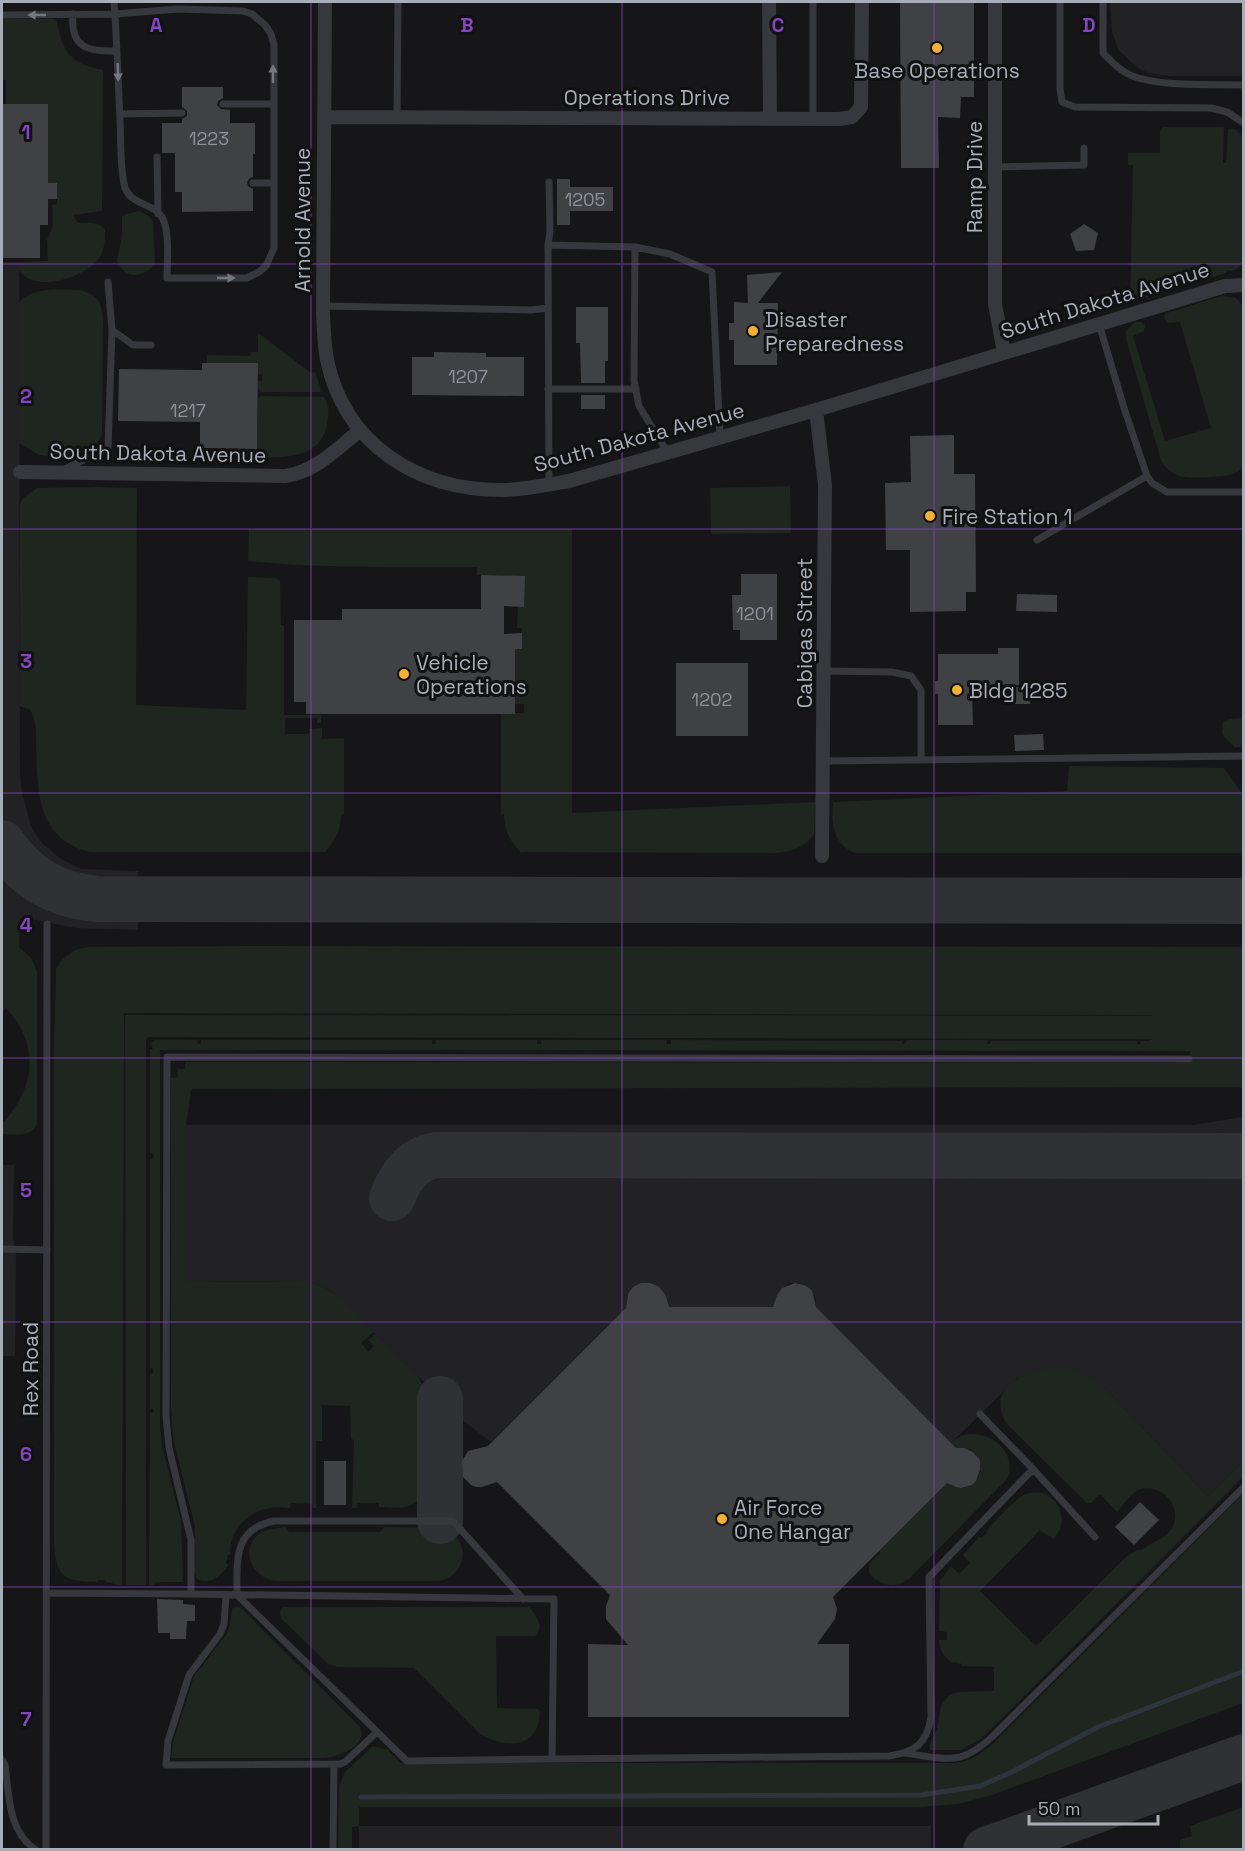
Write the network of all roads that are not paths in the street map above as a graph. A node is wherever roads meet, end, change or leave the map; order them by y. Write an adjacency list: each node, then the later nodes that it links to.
1 (114, 2): 11 (lane)
2 (325, 2): 19 (street, Arnold Avenue)
3 (398, 2): 20 (lane)
4 (769, 2): 21 (street)
5 (813, 2): 22 (lane)
6 (862, 2): 22 (street, Operations Drive)
7 (994, 2): 26 (street, Ramp Drive)
8 (1060, 2): 23 (lane)
9 (1103, 2): 14 (lane)
10 (73, 14): 11 (lane); 12 (lane, one-way to 12); 13 (lane)
11 (115, 14): 13 (lane); 16 (lane, one-way to 11)
12 (2, 15)
13 (117, 51): 18 (lane, one-way to 18)
14 (1244, 86)
15 (223, 104): 16 (lane)
16 (273, 104): 29 (lane)
17 (182, 113): 18 (lane)
18 (120, 114): 30 (lane)
19 (324, 117): 20 (street, Operations Drive); 35 (street, Arnold Avenue)
20 (397, 117): 21 (street, Operations Drive)
21 (770, 118): 22 (street, Operations Drive)
22 (813, 118)
23 (1244, 123)
24 (1084, 148): 26 (lane)
25 (158, 157): 30 (lane)
26 (995, 167): 40 (street, Ramp Drive)
27 (549, 182): 31 (lane)
28 (253, 183): 29 (lane)
29 (274, 183): 30 (lane, one-way to 29)
30 (158, 214)
31 (548, 245): 32 (lane); 36 (lane)
32 (636, 247): 42 (lane); 45 (lane)
33 (108, 282): 38 (lane)
34 (1244, 285): 37 (street, South Dakota Avenue)
35 (323, 306): 36 (lane); 44 (street, Arnold Avenue)
36 (548, 308): 41 (lane)
37 (1099, 324): 40 (street, South Dakota Avenue); 49 (lane)
38 (111, 330): 39 (lane); 48 (lane)
39 (151, 345)
40 (1004, 352): 43 (street, South Dakota Avenue)
41 (548, 388): 42 (lane); 50 (lane)
42 (636, 389): 46 (lane)
43 (816, 410): 45 (street, South Dakota Avenue); 53 (street, Cabigas Street)
44 (359, 431): 48 (street, South Dakota Avenue); 50 (street, South Dakota Avenue)
45 (720, 438): 46 (street, South Dakota Avenue)
46 (668, 453): 50 (street, South Dakota Avenue)
47 (20, 472): 48 (street, South Dakota Avenue)
48 (59, 472)
49 (1147, 476): 51 (lane); 52 (lane)
50 (549, 485)
51 (1244, 492)
52 (1037, 540)
53 (824, 671): 55 (lane); 56 (street, Cabigas Street)
54 (1244, 756): 55 (lane)
55 (921, 760): 56 (lane)
56 (824, 761): 57 (street, Cabigas Street)
57 (822, 856)
58 (47, 924): 61 (lane, Rex Road)
59 (1189, 1059): 67 (lane)
60 (2, 1249): 61 (lane)
61 (47, 1250): 66 (lane, Rex Road)
62 (980, 1414): 63 (lane)
63 (1033, 1468): 65 (lane); 72 (lane)
64 (1244, 1487): 72 (lane)
65 (1095, 1537)
66 (47, 1593): 67 (lane); 77 (lane, Rex Road)
67 (191, 1594): 68 (lane)
68 (226, 1595): 69 (lane); 75 (lane)
69 (237, 1595): 70 (lane); 70 (lane); 71 (lane)
70 (523, 1599): 73 (lane)
71 (377, 1732): 73 (lane); 75 (lane)
72 (903, 1754): 73 (lane)
73 (552, 1759)
74 (2, 1760): 76 (lane)
75 (334, 1765): 78 (lane)
76 (36, 1850)
77 (46, 1850)
78 (333, 1850)

